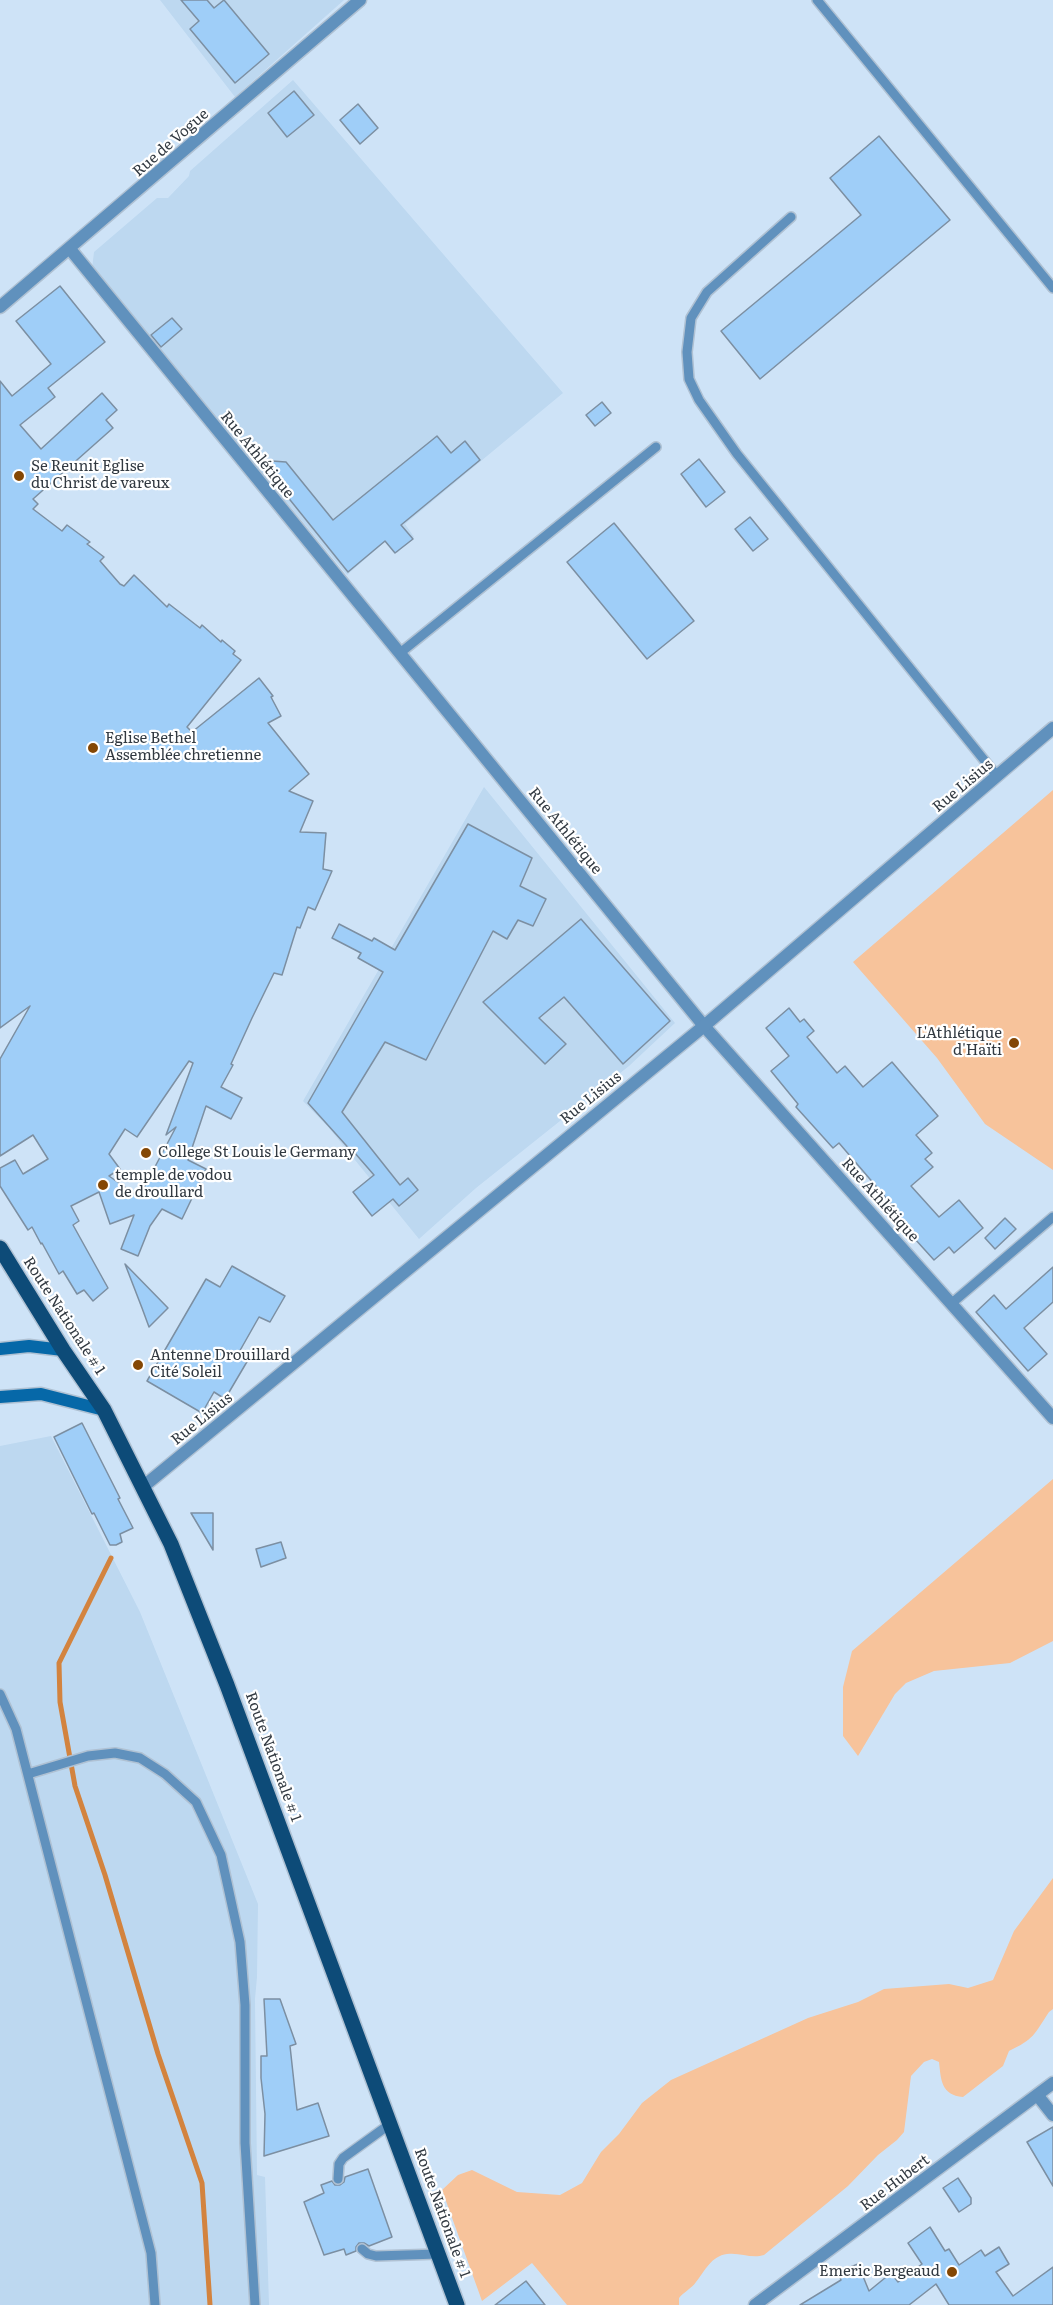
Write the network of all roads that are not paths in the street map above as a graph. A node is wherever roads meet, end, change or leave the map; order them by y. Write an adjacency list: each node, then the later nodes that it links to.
1 (360, 0): 4 (street, Rue de Vogue)
2 (817, 0): 5 (lane)
3 (791, 217): 10 (lane)
4 (70, 249): 6 (street, Rue de Vogue); 8 (street, Rue Athlétique)
5 (1053, 288)
6 (0, 307)
7 (656, 447): 8 (lane)
8 (400, 652): 11 (street, Rue Athlétique)
9 (1053, 728): 10 (street, Rue Lisius)
10 (997, 776): 11 (street, Rue Lisius)
11 (704, 1026): 14 (street, Rue Athlétique); 20 (street, Rue Lisius)
12 (1053, 1217): 14 (lane)
13 (0, 1248): 16 (main road, Route Nationale # 1)
14 (952, 1303): 19 (street, Rue Athlétique)
15 (0, 1349): 16 (main road)
16 (63, 1350): 18 (main road, Route Nationale # 1)
17 (0, 1397): 18 (main road)
18 (104, 1410): 20 (main road, Route Nationale # 1)
19 (1053, 1418)
20 (146, 1490): 26 (main road, Route Nationale # 1)
21 (0, 1694): 22 (lane)
22 (27, 1774): 30 (lane); 31 (lane)
23 (1053, 2083): 24 (street, Rue Hubert)
24 (1038, 2096): 25 (street); 33 (street, Rue Hubert)
25 (1053, 2115)
26 (390, 2124): 27 (lane); 29 (main road, Route Nationale # 1)
27 (338, 2179)
28 (362, 2249): 29 (lane)
29 (438, 2254): 32 (main road, Route Nationale # 1)
30 (154, 2305)
31 (255, 2305)
32 (457, 2305)
33 (754, 2305)

